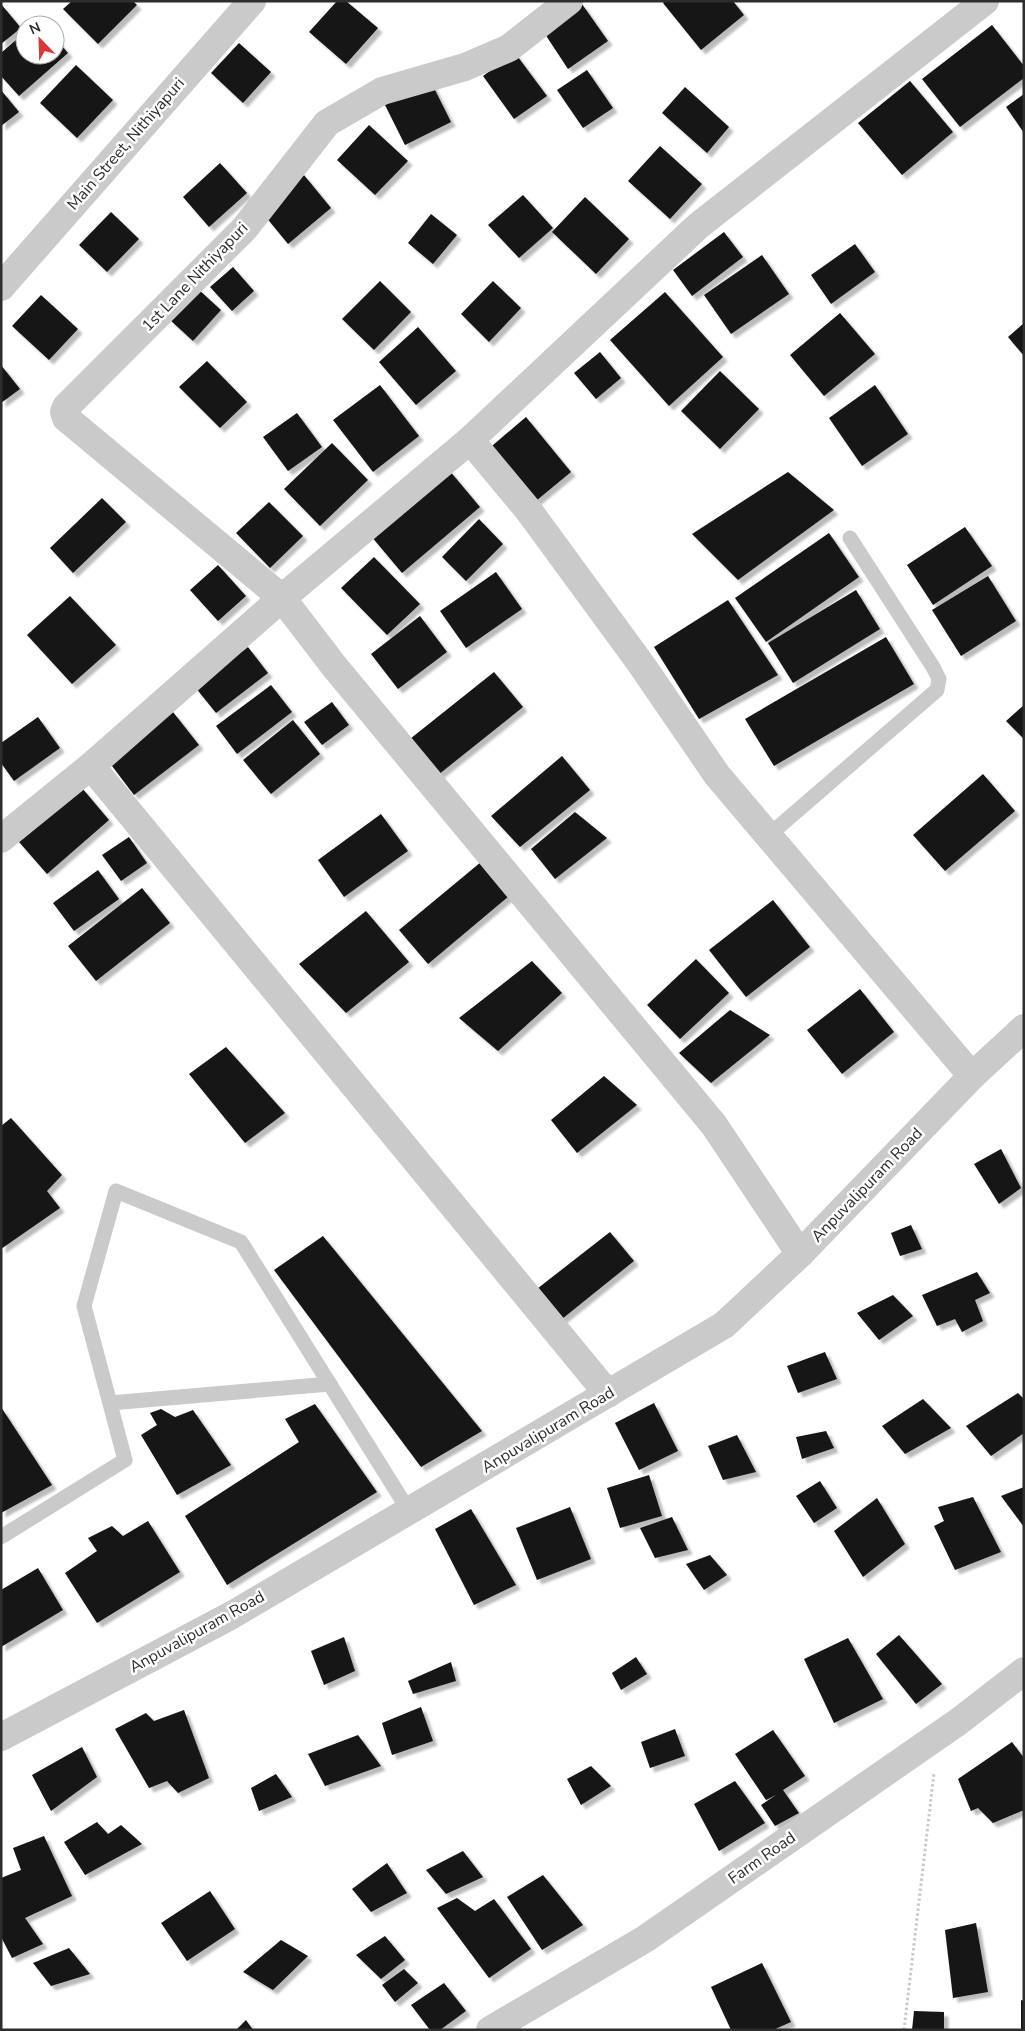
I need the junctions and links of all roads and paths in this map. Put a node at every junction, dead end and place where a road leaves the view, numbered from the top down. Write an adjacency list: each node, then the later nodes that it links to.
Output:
1 (252, 1): 4 (street, Main Street, Nithiyapuri)
2 (569, 1): 7 (street, 1st Lane Nithiyapuri)
3 (985, 1): 5 (street)
4 (1, 287)
5 (470, 440): 7 (street); 9 (street)
6 (850, 538): 9 (lane)
7 (282, 598): 8 (street); 13 (street)
8 (91, 766): 10 (street); 15 (street)
9 (768, 836): 12 (street)
10 (1, 839)
11 (1024, 1028): 12 (street, Anpuvalipuram Road)
12 (972, 1076): 13 (street, Anpuvalipuram Road)
13 (800, 1254): 15 (street, Anpuvalipuram Road)
14 (330, 1384): 16 (lane); 16 (lane); 17 (lane)
15 (608, 1394): 17 (street, Anpuvalipuram Road)
16 (110, 1403): 18 (lane)
17 (409, 1511): 21 (street, Anpuvalipuram Road)
18 (1, 1537)
19 (1024, 1670): 20 (street, Farm Road)
20 (938, 1736): 22 (street, Farm Road); 23 (path)
21 (1, 1737)
22 (490, 2030)
23 (904, 2030)

